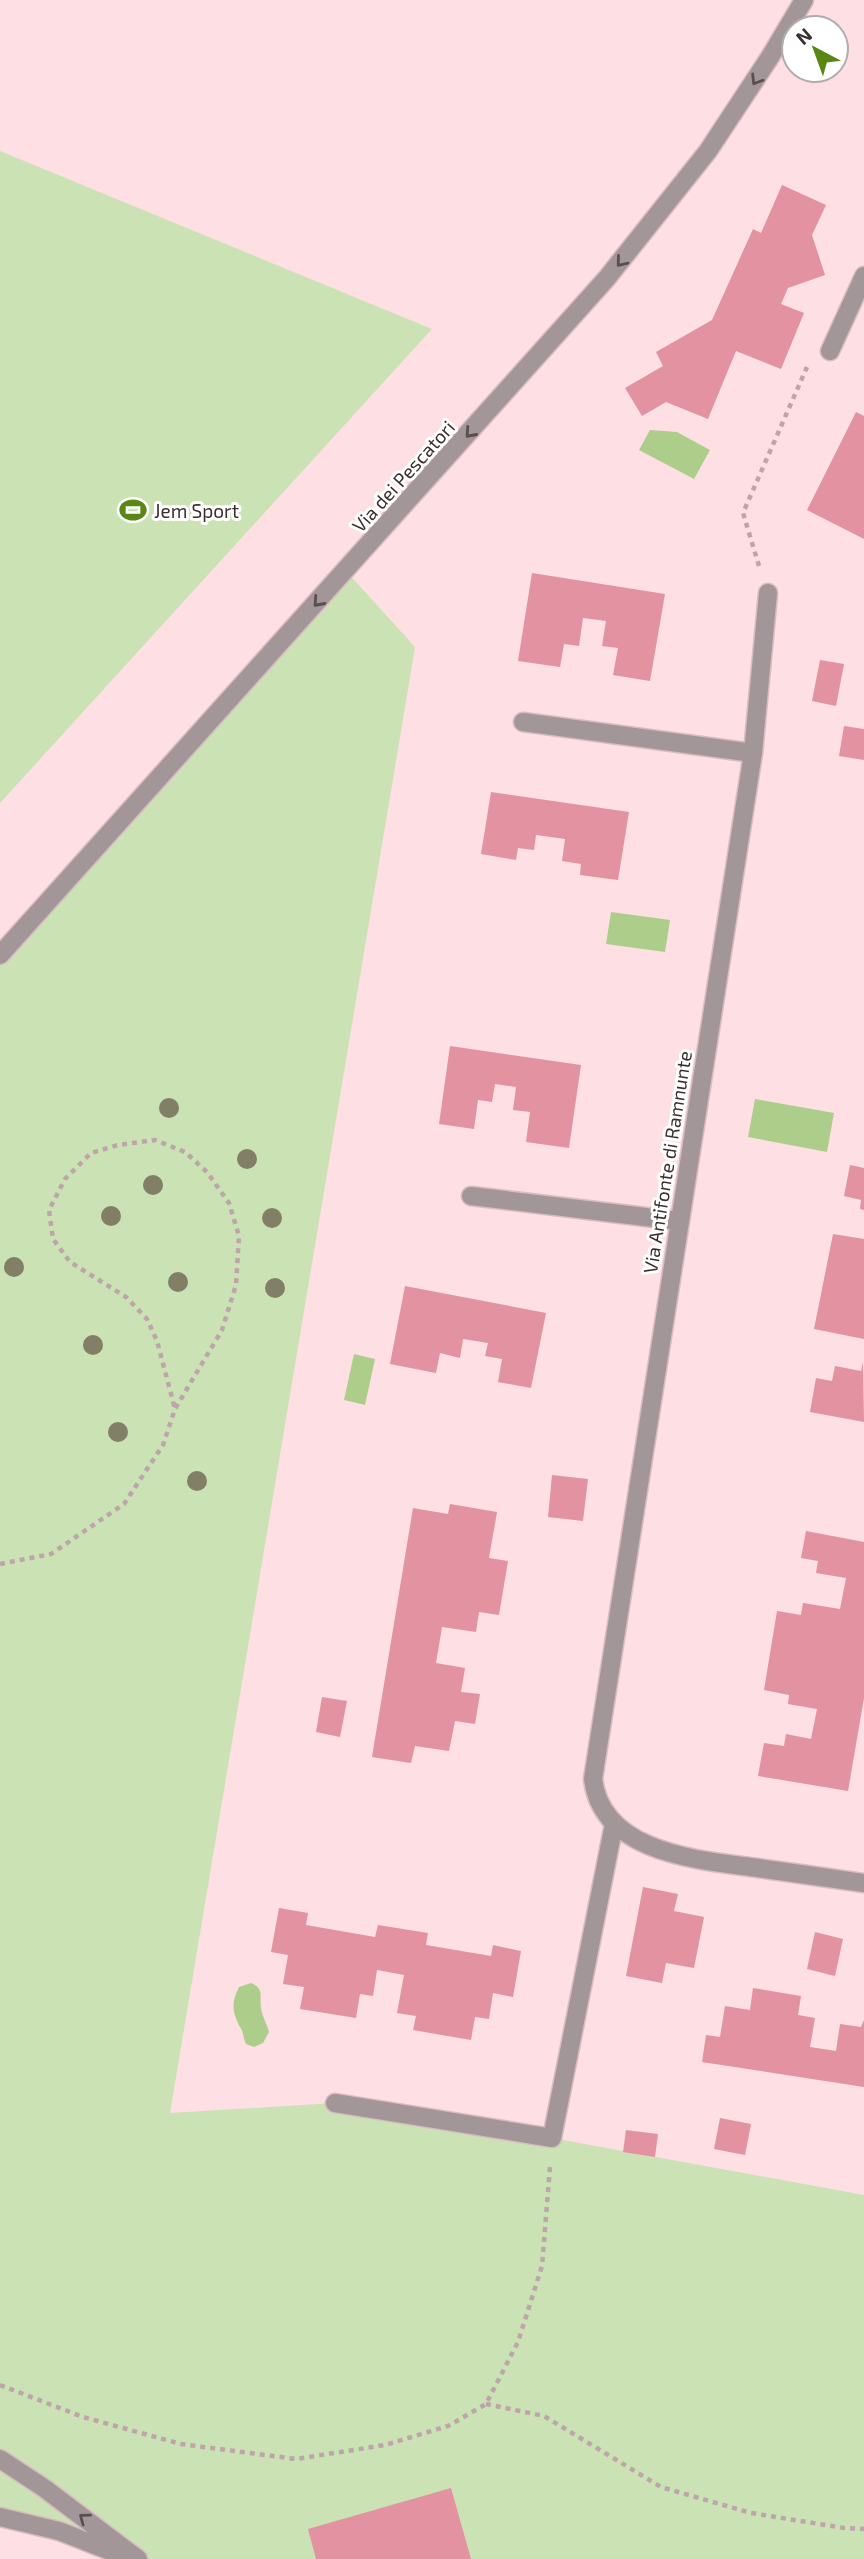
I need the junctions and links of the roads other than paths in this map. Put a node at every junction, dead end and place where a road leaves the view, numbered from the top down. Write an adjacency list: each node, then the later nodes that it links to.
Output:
1 (804, 0): 7 (street, Via dei Pescatori, one-way to 7)
2 (864, 276): 3 (street)
3 (830, 351)
4 (768, 593): 6 (street, Via Antifonte di Ramnunte)
5 (523, 722): 6 (street)
6 (753, 752): 9 (street, Via Antifonte di Ramnunte)
7 (0, 955)
8 (471, 1196): 9 (street)
9 (679, 1221): 10 (street, Via Antifonte di Ramnunte)
10 (614, 1824): 11 (street, Via Antifonte di Ramnunte); 12 (street)
11 (864, 1883)
12 (335, 2103)
13 (0, 2459): 16 (street, one-way to 13)
14 (0, 2517): 15 (street)
15 (131, 2559)
16 (138, 2559)

